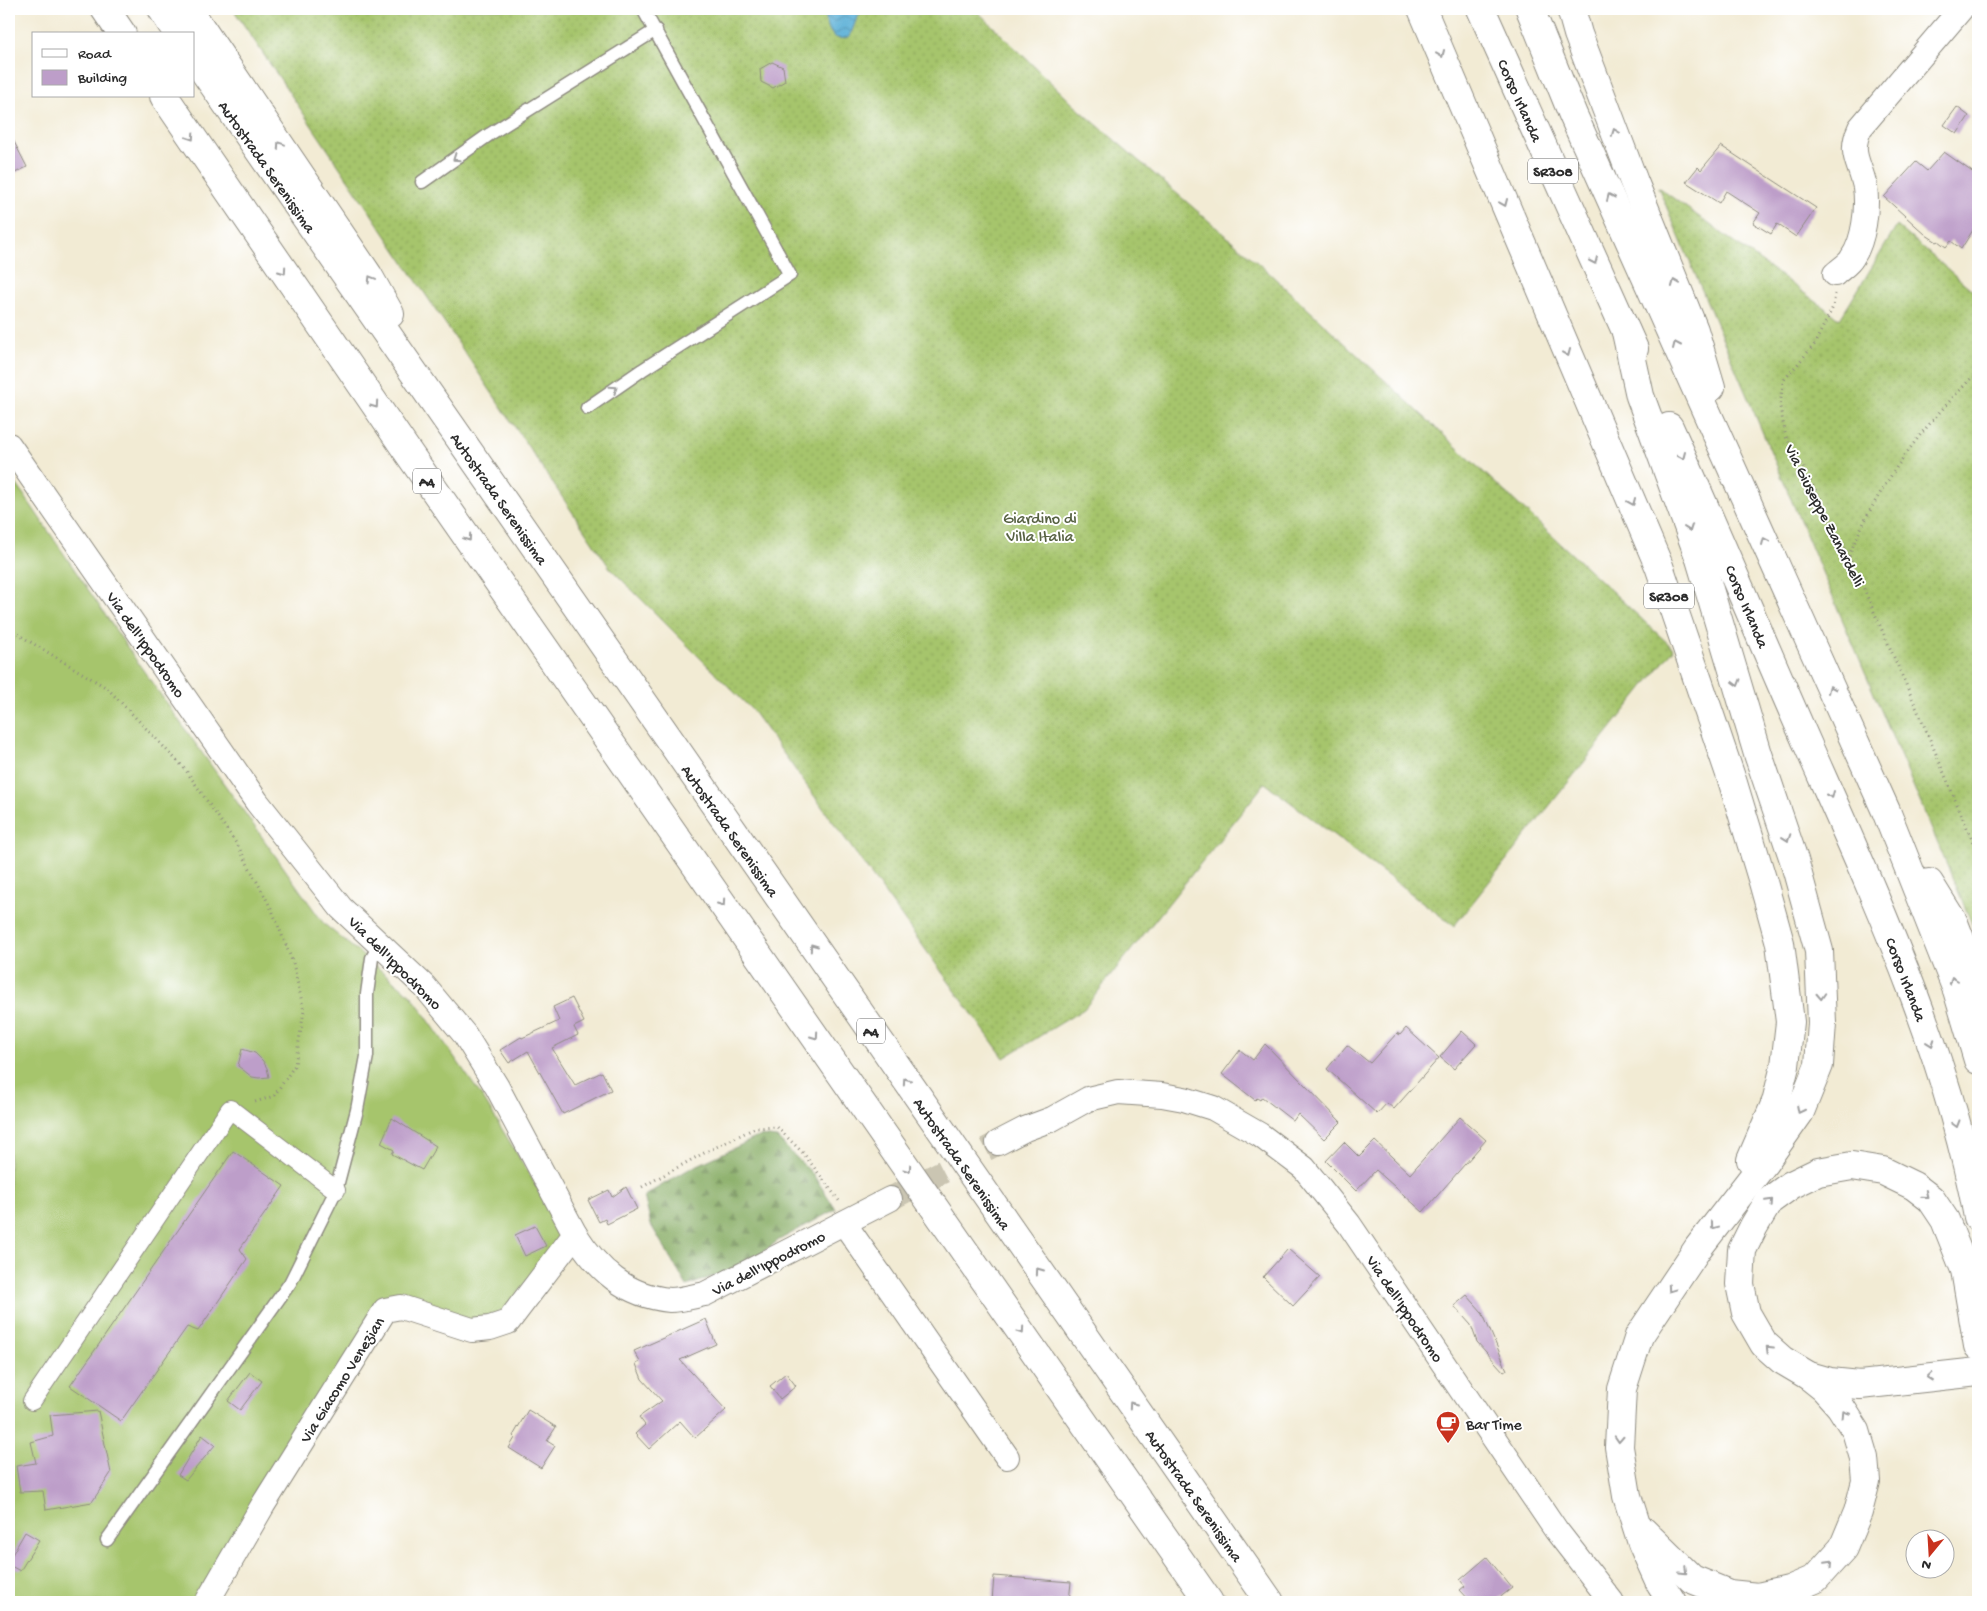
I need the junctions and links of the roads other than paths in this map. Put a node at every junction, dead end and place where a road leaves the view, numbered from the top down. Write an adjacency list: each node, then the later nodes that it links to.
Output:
1 (105, 9): 11 (highway)
2 (162, 9): 12 (highway)
3 (188, 9): 20 (highway, one-way to 3)
4 (643, 9): 10 (lane)
5 (1422, 9): 29 (highway, SR308, one-way to 29)
6 (1481, 9): 17 (highway, Corso Irlanda / SR308, one-way to 17)
7 (1530, 9): 21 (highway, SR308, one-way to 7)
8 (1571, 9): 21 (highway, SR308, one-way to 8)
9 (1961, 9): 16 (street)
10 (656, 30): 15 (lane, one-way to 15); 18 (lane, one-way to 10)
11 (121, 32)
12 (177, 32)
13 (195, 59): 20 (highway, Autostrada Serenissima / A4)
14 (165, 98): 41 (highway, A4, one-way to 41)
15 (422, 182)
16 (1835, 274)
17 (1626, 332): 29 (highway, one-way to 29); 30 (highway, Corso Irlanda / SR308, one-way to 30)
18 (587, 408)
19 (9, 445): 23 (street, Via dell'Ippodromo)
20 (472, 459): 42 (highway, Autostrada Serenissima / A4, one-way to 20)
21 (1737, 479): 22 (highway, SR308, one-way to 21)
22 (1886, 811): 24 (highway); 25 (highway, SR308, one-way to 22)
23 (380, 944): 27 (lane); 32 (street, Via dell'Ippodromo)
24 (1978, 985)
25 (1978, 1060)
26 (998, 1143): 43 (street, Via dell'Ippodromo)
27 (336, 1190): 36 (street); 39 (lane)
28 (890, 1199): 31 (street, Via dell'Ippodromo)
29 (1730, 1204): 38 (highway, one-way to 38)
30 (1978, 1217)
31 (847, 1221): 32 (street, Via dell'Ippodromo); 37 (street)
32 (574, 1234): 40 (street, Via Giacomo Venezian)
33 (1978, 1346): 35 (highway, one-way to 33)
34 (1978, 1372): 35 (highway, one-way to 35)
35 (1809, 1376): 38 (highway, one-way to 35)
36 (32, 1401)
37 (1007, 1457)
38 (1637, 1524): 44 (highway)
39 (107, 1540)
40 (207, 1602)
41 (1209, 1602)
42 (1270, 1602)
43 (1612, 1602)
44 (1672, 1602)

